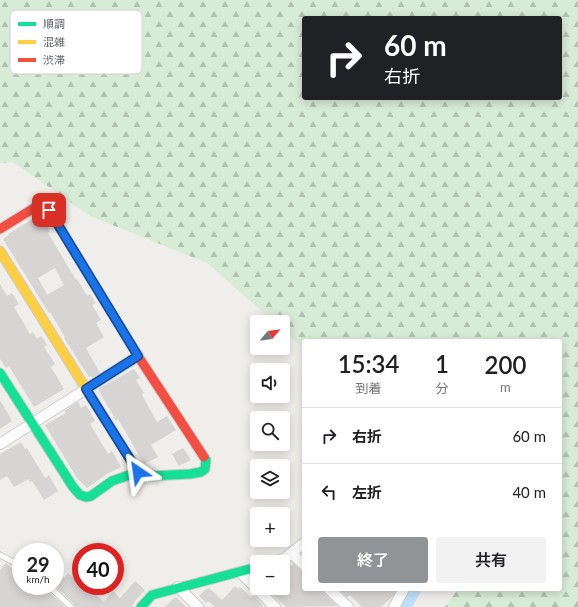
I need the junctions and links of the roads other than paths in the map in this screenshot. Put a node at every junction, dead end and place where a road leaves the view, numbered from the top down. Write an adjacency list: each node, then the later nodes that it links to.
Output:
1 (0, 229): 3 (street)
2 (0, 251): 5 (street)
3 (138, 356): 5 (street); 8 (street)
4 (0, 373): 6 (street)
5 (86, 389): 6 (street); 8 (street)
6 (31, 424): 7 (street); 8 (street)
7 (0, 444)
8 (138, 472)
9 (302, 545): 10 (street)
10 (291, 553): 12 (street); 14 (street)
11 (0, 555): 13 (lane)
12 (289, 555)
13 (12, 561)
14 (302, 563)
15 (250, 569): 16 (street)
16 (240, 572): 17 (street); 24 (street)
17 (178, 587): 22 (street); 23 (street)
18 (331, 591): 25 (street)
19 (403, 591): 26 (street)
20 (58, 595): 21 (lane)
21 (71, 607)
22 (141, 607)
23 (198, 607)
24 (275, 607)
25 (348, 607)
26 (394, 607)

